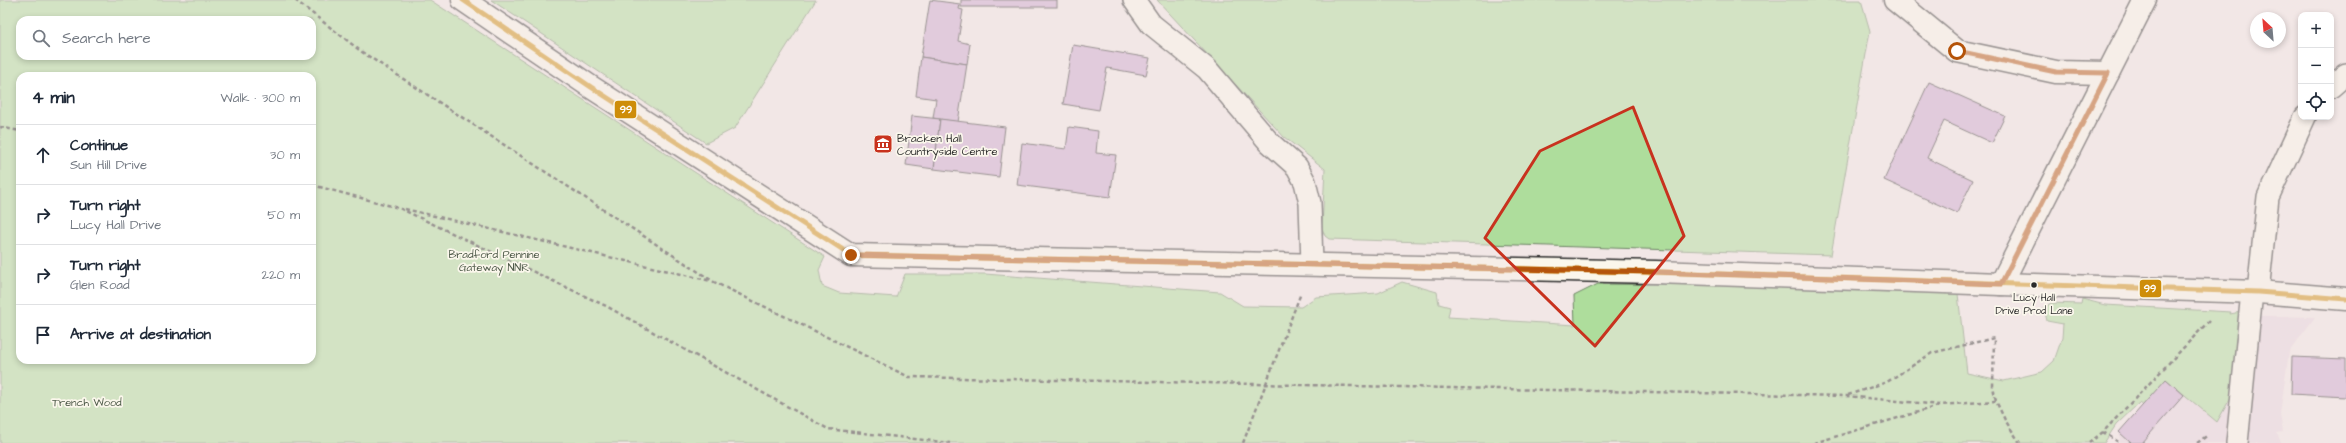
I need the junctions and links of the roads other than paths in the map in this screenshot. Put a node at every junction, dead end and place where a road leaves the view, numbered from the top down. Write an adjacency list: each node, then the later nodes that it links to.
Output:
1 (463, 0): 9 (street)
2 (1134, 0): 9 (lane)
3 (1895, 0): 5 (street)
4 (2146, 0): 5 (street)
5 (2108, 73): 10 (street)
6 (2346, 74): 7 (lane)
7 (2334, 84)
8 (2304, 120): 11 (lane)
9 (1312, 264): 10 (street)
10 (2001, 284): 11 (street)
11 (2249, 292): 12 (street); 13 (lane)
12 (2346, 299)
13 (2237, 443)

